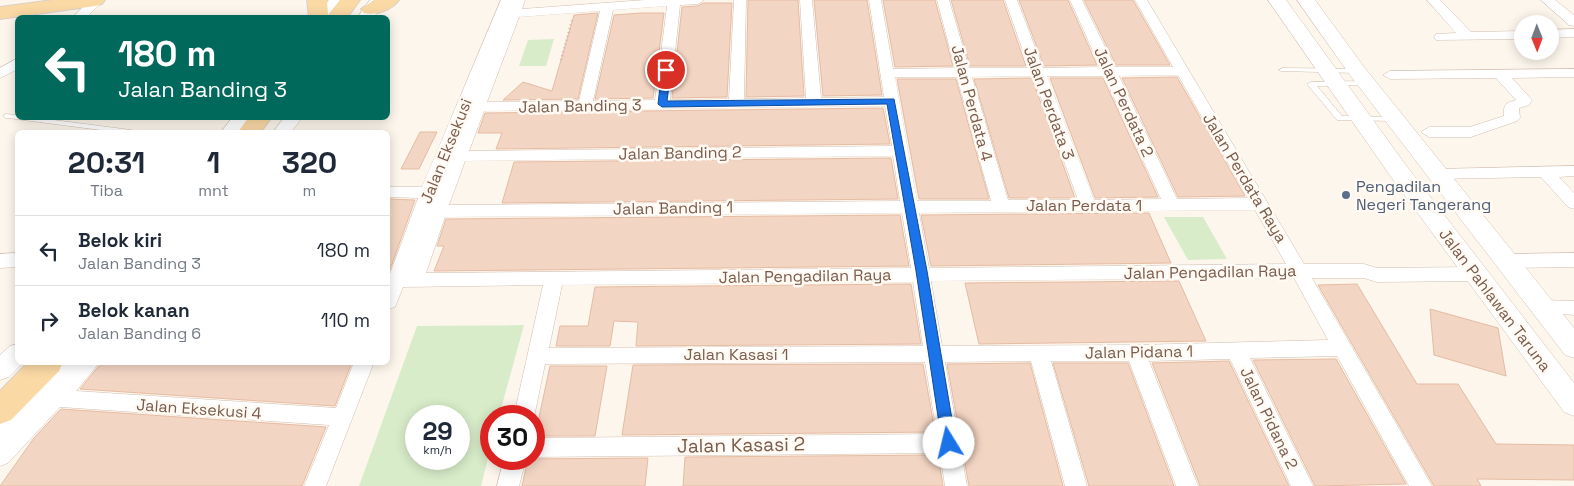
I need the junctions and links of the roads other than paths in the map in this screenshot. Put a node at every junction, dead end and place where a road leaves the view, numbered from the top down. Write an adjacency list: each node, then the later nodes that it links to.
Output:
1 (52, 0): 21 (main road)
2 (97, 0): 25 (main road); 26 (street)
3 (317, 0): 27 (main road)
4 (337, 0): 28 (street)
5 (350, 0): 29 (main road)
6 (389, 0): 22 (main road)
7 (519, 0): 24 (street, Jalan Eksekusi)
8 (698, 0): 20 (street)
9 (740, 0): 52 (street)
10 (806, 0): 51 (street)
11 (875, 0): 41 (street)
12 (943, 0): 43 (street, Jalan Perdata 4)
13 (1011, 0): 42 (street, Jalan Perdata 3)
14 (1076, 0): 39 (street, Jalan Perdata 2)
15 (1141, 0): 40 (street, Jalan Perdata Raya)
16 (1277, 0): 48 (main road, Jalan Pahlawan Taruna)
17 (1306, 0): 49 (main road, Jalan Pahlawan Taruna)
18 (1433, 0): 36 (street)
19 (1547, 0): 31 (street)
20 (674, 2): 23 (street); 53 (street)
21 (0, 7)
22 (369, 7): 30 (main road)
23 (607, 8): 24 (street); 54 (street)
24 (508, 10): 55 (street, Jalan Eksekusi); 77 (street, Jalan Eksekusi)
25 (0, 13)
26 (81, 15)
27 (320, 15)
28 (323, 15)
29 (338, 15)
30 (355, 15)
31 (1574, 22)
32 (1574, 33): 33 (street)
33 (1559, 34)
34 (1514, 35): 36 (street)
35 (1441, 37): 36 (street)
36 (1468, 37)
37 (15, 64): 45 (street)
38 (1283, 70): 48 (lane)
39 (1109, 71): 40 (street); 42 (street); 79 (street, Jalan Perdata 2)
40 (1182, 71): 80 (street, Jalan Perdata Raya)
41 (886, 72): 43 (street); 50 (street)
42 (1038, 72): 43 (street); 81 (street, Jalan Perdata 3)
43 (965, 73): 83 (street, Jalan Perdata 4)
44 (1574, 73): 46 (street)
45 (0, 74)
46 (1500, 74): 47 (street); 70 (street)
47 (1390, 75)
48 (1330, 77): 49 (lane); 49 (lane); 59 (main road, Jalan Pahlawan Taruna)
49 (1362, 77): 58 (main road, Jalan Pahlawan Taruna)
50 (891, 101): 51 (street, Jalan Banding 3); 71 (street)
51 (814, 102): 52 (street, Jalan Banding 3)
52 (736, 103): 53 (street, Jalan Banding 3)
53 (662, 104): 54 (street, Jalan Banding 3)
54 (585, 106): 55 (street, Jalan Banding 3)
55 (479, 107): 72 (street, Jalan Eksekusi)
56 (8, 116): 57 (lane)
57 (15, 117)
58 (1394, 118): 59 (lane); 75 (main road, Jalan Pahlawan Taruna)
59 (1361, 119): 90 (main road, Jalan Pahlawan Taruna)
60 (39, 120): 65 (lane)
61 (240, 120): 66 (street)
62 (258, 120): 67 (main road)
63 (275, 120): 68 (main road)
64 (291, 120): 69 (street)
65 (116, 130)
66 (232, 130)
67 (250, 130)
68 (268, 130)
69 (284, 130)
70 (1429, 132)
71 (900, 151): 72 (street, Jalan Banding 2); 82 (street)
72 (460, 156): 84 (street, Jalan Eksekusi)
73 (1574, 171): 74 (street)
74 (1546, 172): 75 (street); 78 (street)
75 (1437, 174): 89 (main road, Jalan Pahlawan Taruna)
76 (390, 192): 77 (street)
77 (428, 193): 85 (street, Jalan Eksekusi)
78 (1574, 203)
79 (1172, 204): 80 (street, Jalan Perdata 1); 81 (street, Jalan Perdata 1)
80 (1260, 204): 91 (street, Jalan Perdata Raya)
81 (1088, 205): 83 (street, Jalan Perdata 1)
82 (908, 206): 83 (street, Jalan Perdata 1); 84 (street, Jalan Banding 1); 92 (street)
83 (1001, 206)
84 (438, 211): 95 (street, Jalan Eksekusi)
85 (396, 256): 94 (street, Jalan Eksekusi)
86 (15, 260): 88 (street)
87 (1574, 260): 89 (street)
88 (0, 261)
89 (1506, 261): 97 (main road, Jalan Pahlawan Taruna)
90 (1472, 270): 91 (street, Jalan Pengadilan Raya); 115 (main road, Jalan Pahlawan Taruna)
91 (1300, 271): 92 (street, Jalan Pengadilan Raya); 100 (street, Jalan Perdata Raya)
92 (922, 275): 93 (street, Jalan Pengadilan Raya); 103 (street)
93 (554, 279): 95 (street, Jalan Pengadilan Raya); 106 (street)
94 (396, 280): 95 (street, Jalan Pengadilan Raya); 96 (street, Jalan Eksekusi)
95 (415, 280)
96 (390, 296)
97 (1543, 307): 98 (street); 99 (main road, Jalan Pahlawan Taruna)
98 (1574, 308)
99 (1574, 347)
100 (1343, 348): 101 (street, Jalan Pidana 1); 129 (street, Jalan Perdata Raya)
101 (1236, 350): 104 (street, Jalan Pidana 1); 128 (street, Jalan Pidana 2)
102 (1038, 352): 103 (street, Jalan Pidana 1); 104 (street, Jalan Pidana 1); 126 (street)
103 (935, 353): 106 (street, Jalan Kasasi 1); 120 (street)
104 (1136, 353): 127 (street)
105 (15, 356): 112 (street)
106 (536, 356): 116 (street)
107 (22, 365): 113 (main road)
108 (45, 365): 117 (main road)
109 (66, 365): 119 (street)
110 (87, 365): 114 (street)
111 (363, 365): 118 (street)
112 (0, 370)
113 (0, 387)
114 (56, 398): 118 (street, Jalan Eksekusi 4); 119 (street)
115 (1574, 404)
116 (526, 405)
117 (0, 411)
118 (342, 417): 123 (street)
119 (3, 443)
120 (949, 443): 121 (street, Jalan Kasasi 2); 125 (street)
121 (545, 448)
122 (512, 470): 124 (street)
123 (315, 486)
124 (508, 486)
125 (956, 486)
126 (1076, 486)
127 (1187, 486)
128 (1302, 486)
129 (1421, 486)

